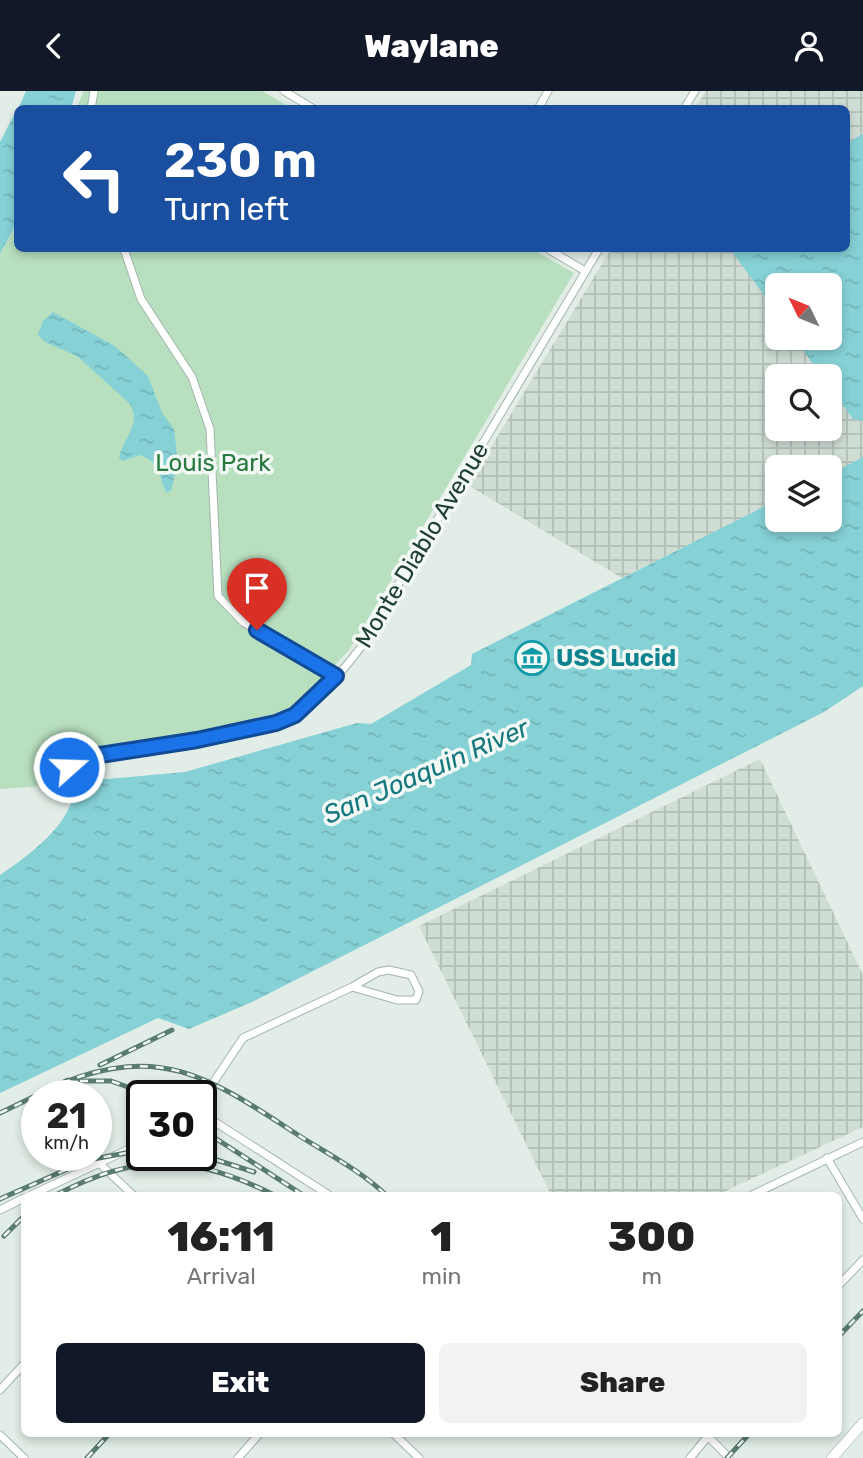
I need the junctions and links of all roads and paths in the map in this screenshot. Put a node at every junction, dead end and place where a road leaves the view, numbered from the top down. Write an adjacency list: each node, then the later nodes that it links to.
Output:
1 (284, 91): 2 (street)
2 (307, 105)
3 (125, 252): 7 (street)
4 (553, 252): 6 (street)
5 (597, 252): 6 (street, Monte Diablo Avenue)
6 (585, 271): 7 (street, Monte Diablo Avenue)
7 (336, 676): 8 (street, Monte Diablo Avenue)
8 (52, 784)
9 (352, 987): 9 (street); 10 (street)
10 (215, 1080)
11 (217, 1123): 18 (street)
12 (863, 1142): 13 (street)
13 (827, 1158): 19 (street); 22 (street)
14 (82, 1171): 16 (street)
15 (108, 1171): 17 (street)
16 (37, 1192)
17 (130, 1192)
18 (324, 1192)
19 (758, 1192)
20 (21, 1200): 21 (street)
21 (0, 1210)
22 (863, 1219)
23 (863, 1260): 24 (street)
24 (842, 1282)
25 (21, 1367): 26 (street)
26 (0, 1391)
27 (863, 1423): 38 (street)
28 (0, 1436): 33 (street)
29 (256, 1437): 34 (street)
30 (397, 1437): 35 (street)
31 (706, 1437): 36 (street)
32 (711, 1437): 37 (street)
33 (24, 1458)
34 (237, 1458)
35 (419, 1458)
36 (690, 1458)
37 (729, 1458)
38 (832, 1458)

